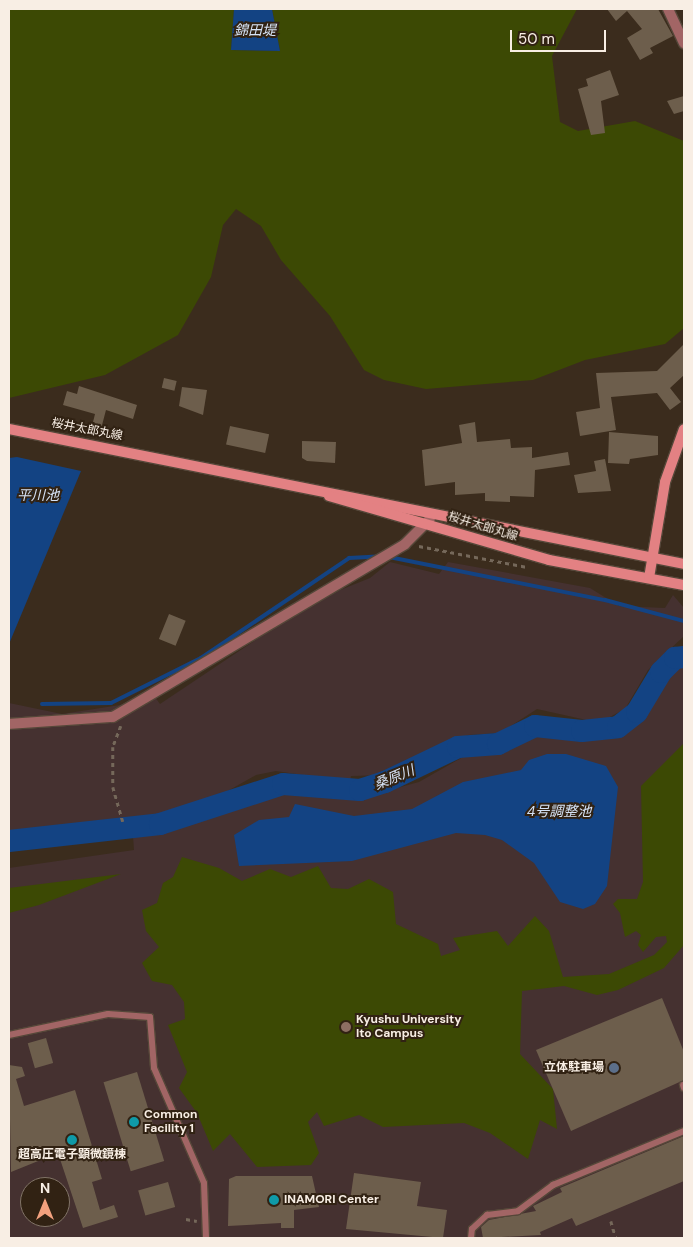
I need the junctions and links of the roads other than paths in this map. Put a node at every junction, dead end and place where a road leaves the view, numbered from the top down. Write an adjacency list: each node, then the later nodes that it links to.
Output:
1 (668, 9): 2 (street)
2 (684, 43)
3 (9, 429): 5 (main road, 桜井太郎丸線)
4 (684, 429): 8 (main road)
5 (278, 482): 6 (main road, 桜井太郎丸線); 7 (main road, 桜井太郎丸線)
6 (433, 514): 7 (street); 8 (main road, 桜井太郎丸線)
7 (426, 524): 10 (main road, 桜井太郎丸線); 12 (street)
8 (652, 558): 9 (main road, 桜井太郎丸線); 10 (main road)
9 (684, 564)
10 (648, 578): 11 (main road, 桜井太郎丸線)
11 (684, 585)
12 (9, 724)
13 (9, 1035): 15 (lane)
14 (684, 1131): 16 (lane)
15 (206, 1238)
16 (471, 1238)

